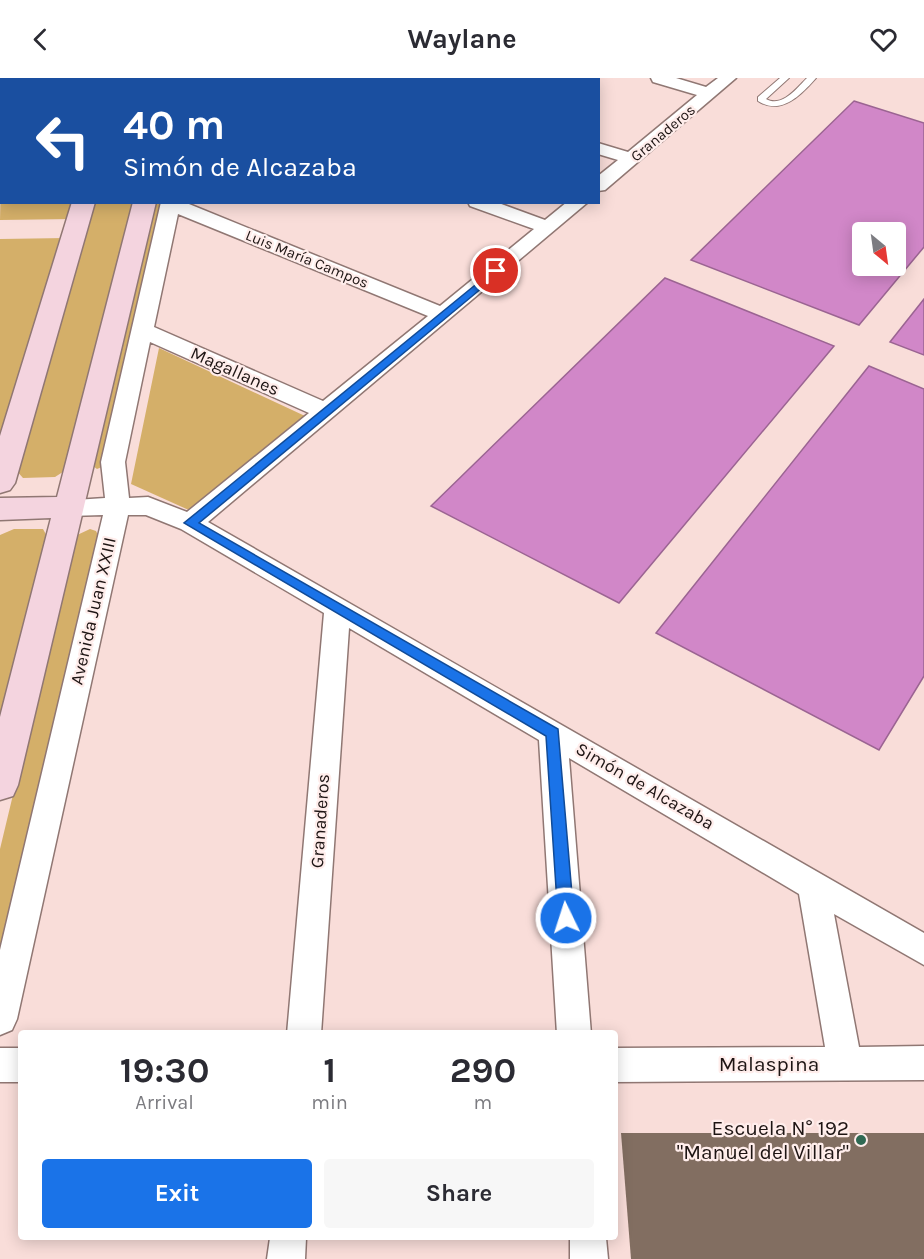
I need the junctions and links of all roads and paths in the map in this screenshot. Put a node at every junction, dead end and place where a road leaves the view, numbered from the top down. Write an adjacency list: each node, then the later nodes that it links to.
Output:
1 (659, 78): 5 (street)
2 (728, 78): 5 (street, Granaderos)
3 (785, 78): 4 (lane)
4 (812, 78)
5 (710, 94): 7 (street, Granaderos)
6 (600, 149): 7 (street)
7 (632, 159): 8 (street, Granaderos)
8 (600, 184)
9 (83, 204): 19 (street)
10 (145, 204): 21 (street)
11 (171, 204): 17 (street, Avenida Juan XXIII)
12 (173, 204): 16 (street, Luis María Campos)
13 (483, 204): 15 (street)
14 (577, 204): 15 (street)
15 (549, 228): 16 (street)
16 (444, 315): 18 (street)
17 (144, 331): 18 (street, Magallanes); 20 (street, Avenida Juan XXIII)
18 (327, 412): 23 (street)
19 (0, 483)
20 (118, 505): 21 (street, Simón de Alcazaba); 23 (street, Simón de Alcazaba); 29 (street, Avenida Juan XXIII)
21 (69, 507): 22 (street, Simón de Alcazaba); 26 (street)
22 (0, 509)
23 (190, 523): 24 (street, Simón de Alcazaba)
24 (337, 609): 25 (street, Simón de Alcazaba); 30 (street, Granaderos)
25 (553, 733): 27 (street, Simón de Alcazaba); 31 (street)
26 (0, 785)
27 (813, 884): 28 (street, Simón de Alcazaba); 32 (street)
28 (924, 950)
29 (0, 1019)
30 (304, 1030)
31 (574, 1030)
32 (845, 1063): 33 (street, Malaspina); 36 (street, Malaspina)
33 (924, 1063)
34 (0, 1065): 35 (street)
35 (18, 1065)
36 (618, 1065)
37 (288, 1240): 39 (street)
38 (588, 1240): 40 (street)
39 (286, 1259)
40 (589, 1259)

